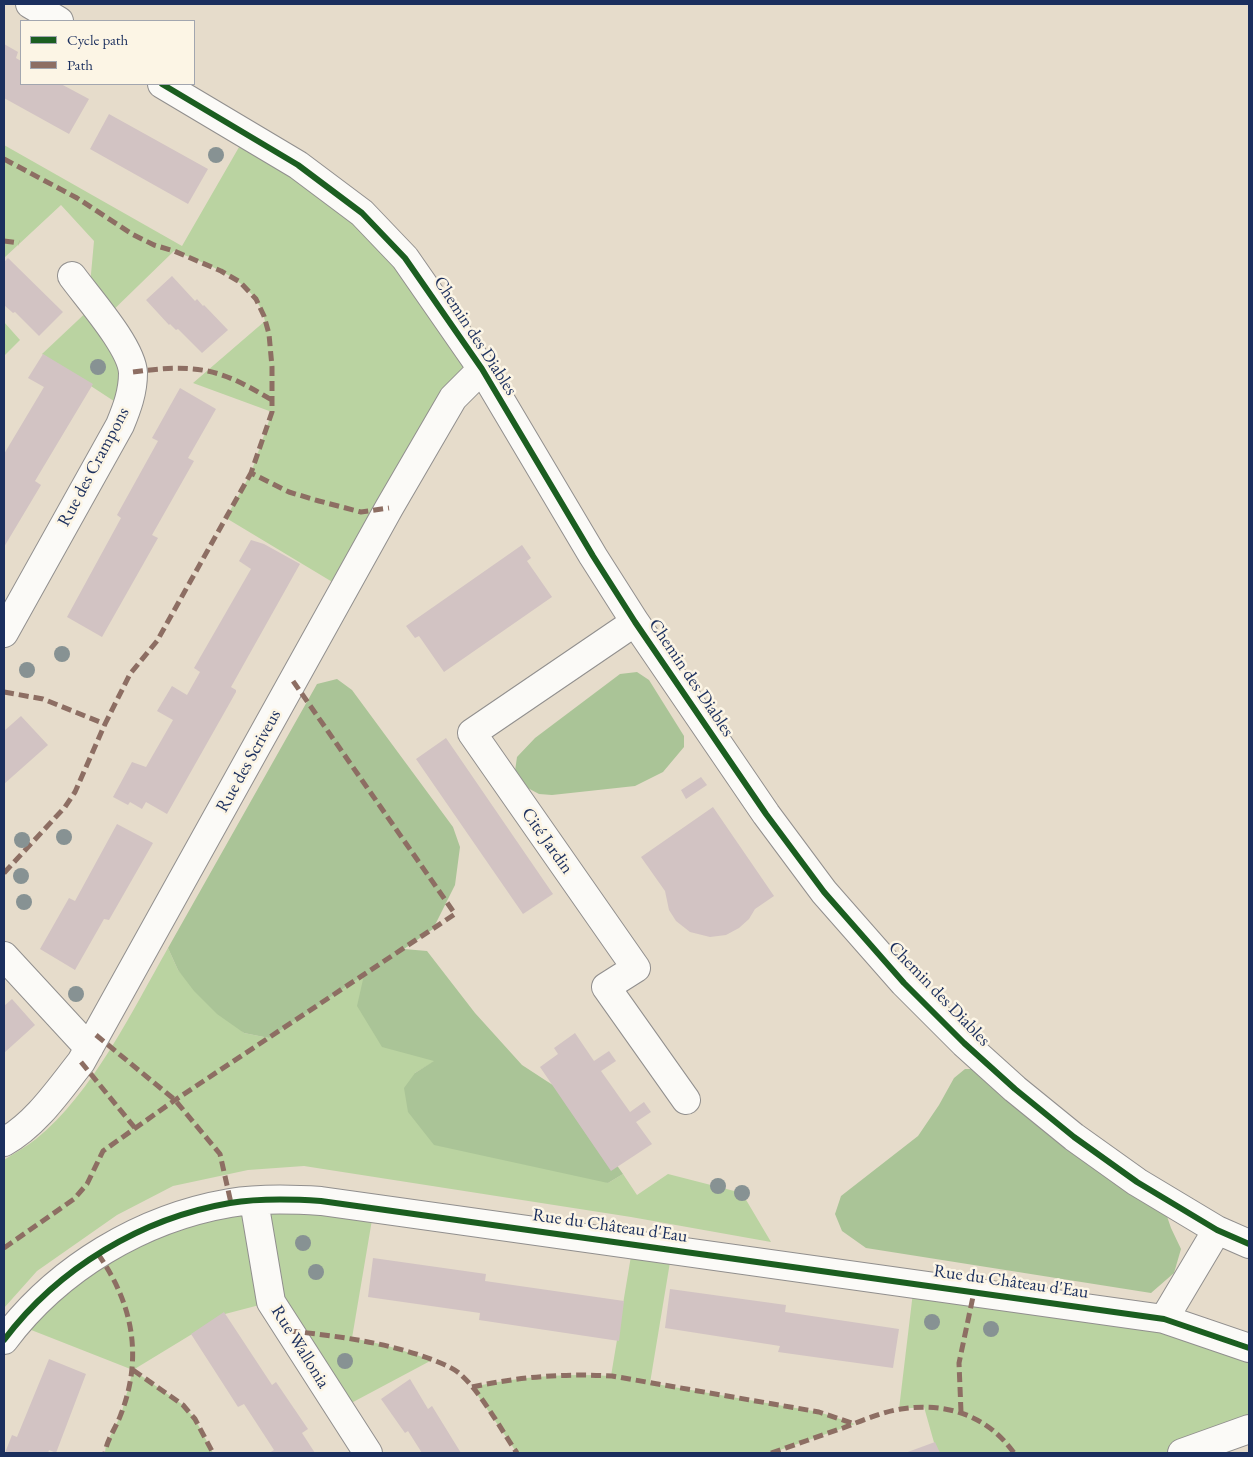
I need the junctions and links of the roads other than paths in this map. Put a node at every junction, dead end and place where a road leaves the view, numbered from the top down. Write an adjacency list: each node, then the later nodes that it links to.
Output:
1 (30, 4): 2 (street)
2 (57, 20)
3 (164, 85): 5 (street, Chemin des Diables)
4 (72, 276): 7 (street, Rue des Crampons)
5 (482, 369): 6 (street, Chemin des Diables); 9 (street, Rue des Scriveus)
6 (634, 622): 10 (street, Cité Jardin); 13 (street, Chemin des Diables)
7 (4, 633)
8 (4, 956): 9 (street)
9 (89, 1048): 11 (street, Rue des Scriveus)
10 (686, 1100)
11 (4, 1142)
12 (254, 1201): 15 (street, Rue du Château d'Eau); 16 (street, Rue du Château d'Eau); 19 (street, Rue Wallonia)
13 (1217, 1230): 14 (street, Chemin des Diables); 15 (street)
14 (1249, 1244)
15 (1164, 1319): 17 (street, Rue du Château d'Eau)
16 (4, 1340)
17 (1249, 1348)
18 (1249, 1429): 20 (street)
19 (368, 1453)
20 (1182, 1453)

